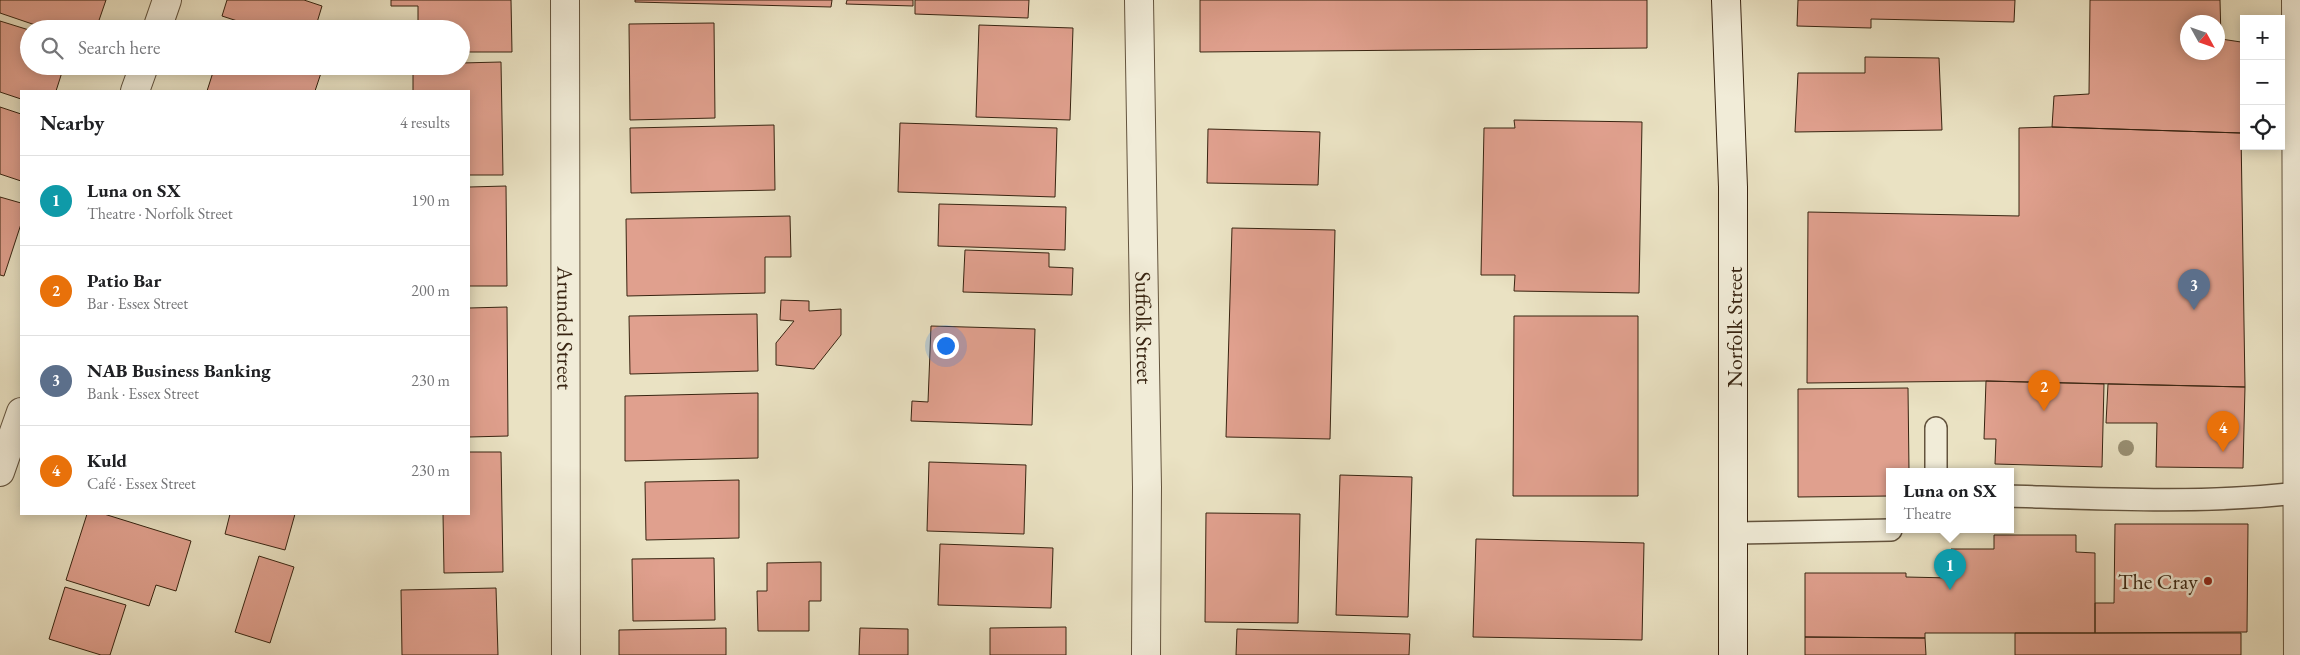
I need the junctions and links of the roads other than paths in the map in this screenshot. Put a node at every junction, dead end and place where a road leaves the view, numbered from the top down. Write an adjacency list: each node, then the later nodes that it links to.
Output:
1 (167, 0): 6 (street)
2 (566, 0): 17 (street, Arundel Street)
3 (1139, 0): 18 (street, Suffolk Street)
4 (1726, 0): 16 (street, Norfolk Street)
5 (2296, 0): 13 (street)
6 (160, 20)
7 (141, 75): 8 (street)
8 (135, 90)
9 (20, 415): 12 (street)
10 (1936, 428): 11 (lane)
11 (1936, 468)
12 (0, 472)
13 (2297, 493): 14 (lane); 20 (street)
14 (2014, 496)
15 (1886, 530): 16 (lane)
16 (1734, 533): 19 (street, Norfolk Street)
17 (566, 655)
18 (1146, 655)
19 (1733, 655)
20 (2298, 655)

